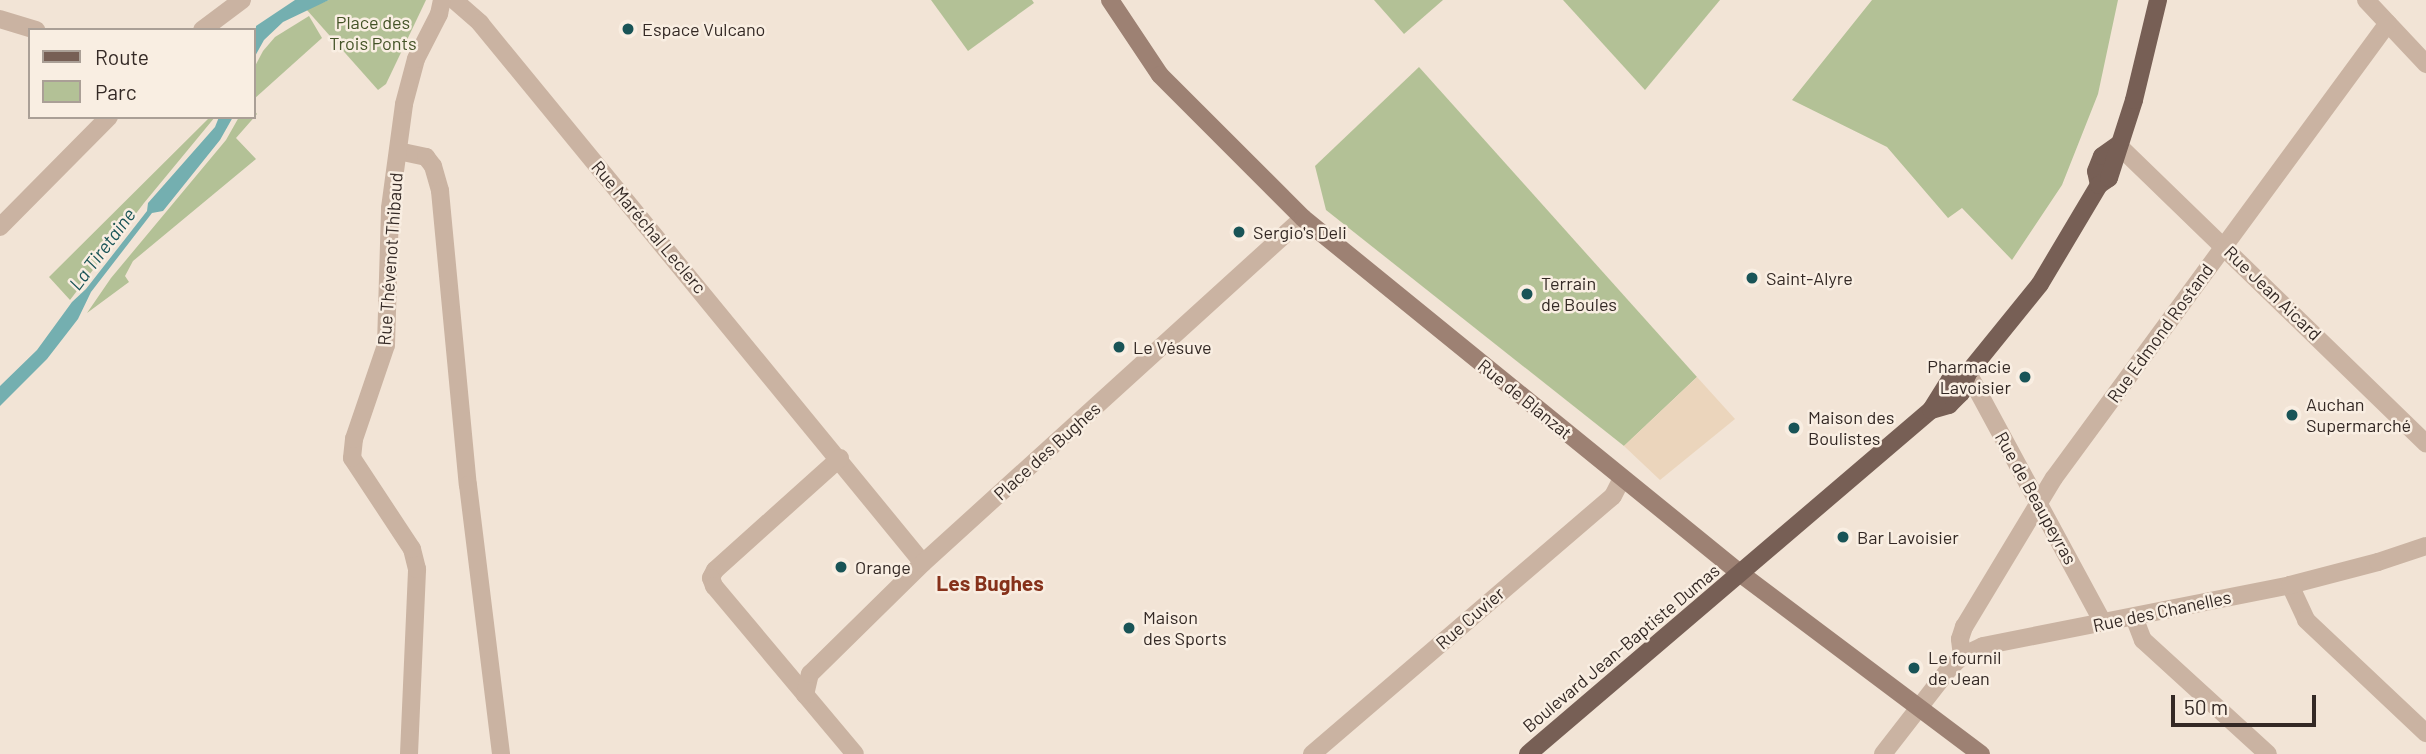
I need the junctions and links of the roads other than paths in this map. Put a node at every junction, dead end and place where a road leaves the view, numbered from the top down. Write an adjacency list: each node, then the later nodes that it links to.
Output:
1 (242, 0): 10 (street)
2 (442, 0): 14 (street, Rue Thévenot Thibaud)
3 (454, 0): 20 (street, Rue Maréchal Leclerc)
4 (1110, 0): 15 (street, Rue de Blanzat)
5 (2158, 0): 13 (main road, Boulevard Jean-Baptiste Dumas)
6 (2366, 0): 8 (street)
7 (0, 19): 9 (street)
8 (2388, 23): 11 (street); 17 (street, Rue Edmond Rostand)
9 (29, 28)
10 (205, 28)
11 (2426, 64)
12 (107, 119): 16 (street)
13 (2118, 145): 17 (street, Rue Jean Aicard); 18 (main road, Boulevard Jean-Baptiste Dumas)
14 (398, 154): 33 (street, Rue Thévenot Thibaud); 34 (street)
15 (1303, 218): 21 (street, Rue de Blanzat); 24 (street, Place des Bughes)
16 (0, 227)
17 (2225, 246): 19 (street, Rue Jean Aicard); 22 (street, Rue Edmond Rostand)
18 (1968, 373): 22 (street, Rue de Beaupeyras); 25 (main road, Boulevard Jean-Baptiste Dumas)
19 (2426, 443)
20 (840, 458): 24 (street, Rue Maréchal Leclerc); 30 (street)
21 (1622, 478): 25 (street, Rue de Blanzat); 36 (street, Rue Cuvier)
22 (2038, 502): 28 (street, Rue de Beaupeyras); 29 (street, Rue Edmond Rostand)
23 (2426, 546): 26 (street, Rue des Chanelles)
24 (923, 563): 30 (street, Place des Bughes)
25 (1741, 574): 31 (street, Rue de Blanzat); 37 (main road, Boulevard Jean-Baptiste Dumas)
26 (2290, 585): 27 (street, Rue des Chanelles); 32 (street)
27 (2134, 617): 28 (street, Rue des Chanelles); 40 (street)
28 (2103, 623): 29 (street, Rue des Chanelles)
29 (1962, 656): 31 (street, Rue des Chanelles)
30 (805, 695): 35 (street)
31 (1920, 707): 38 (street, Rue des Chanelles); 39 (street, Rue de Blanzat)
32 (2426, 733)
33 (409, 754)
34 (501, 754)
35 (855, 754)
36 (1312, 754)
37 (1528, 754)
38 (1883, 754)
39 (1982, 754)
40 (2268, 754)

